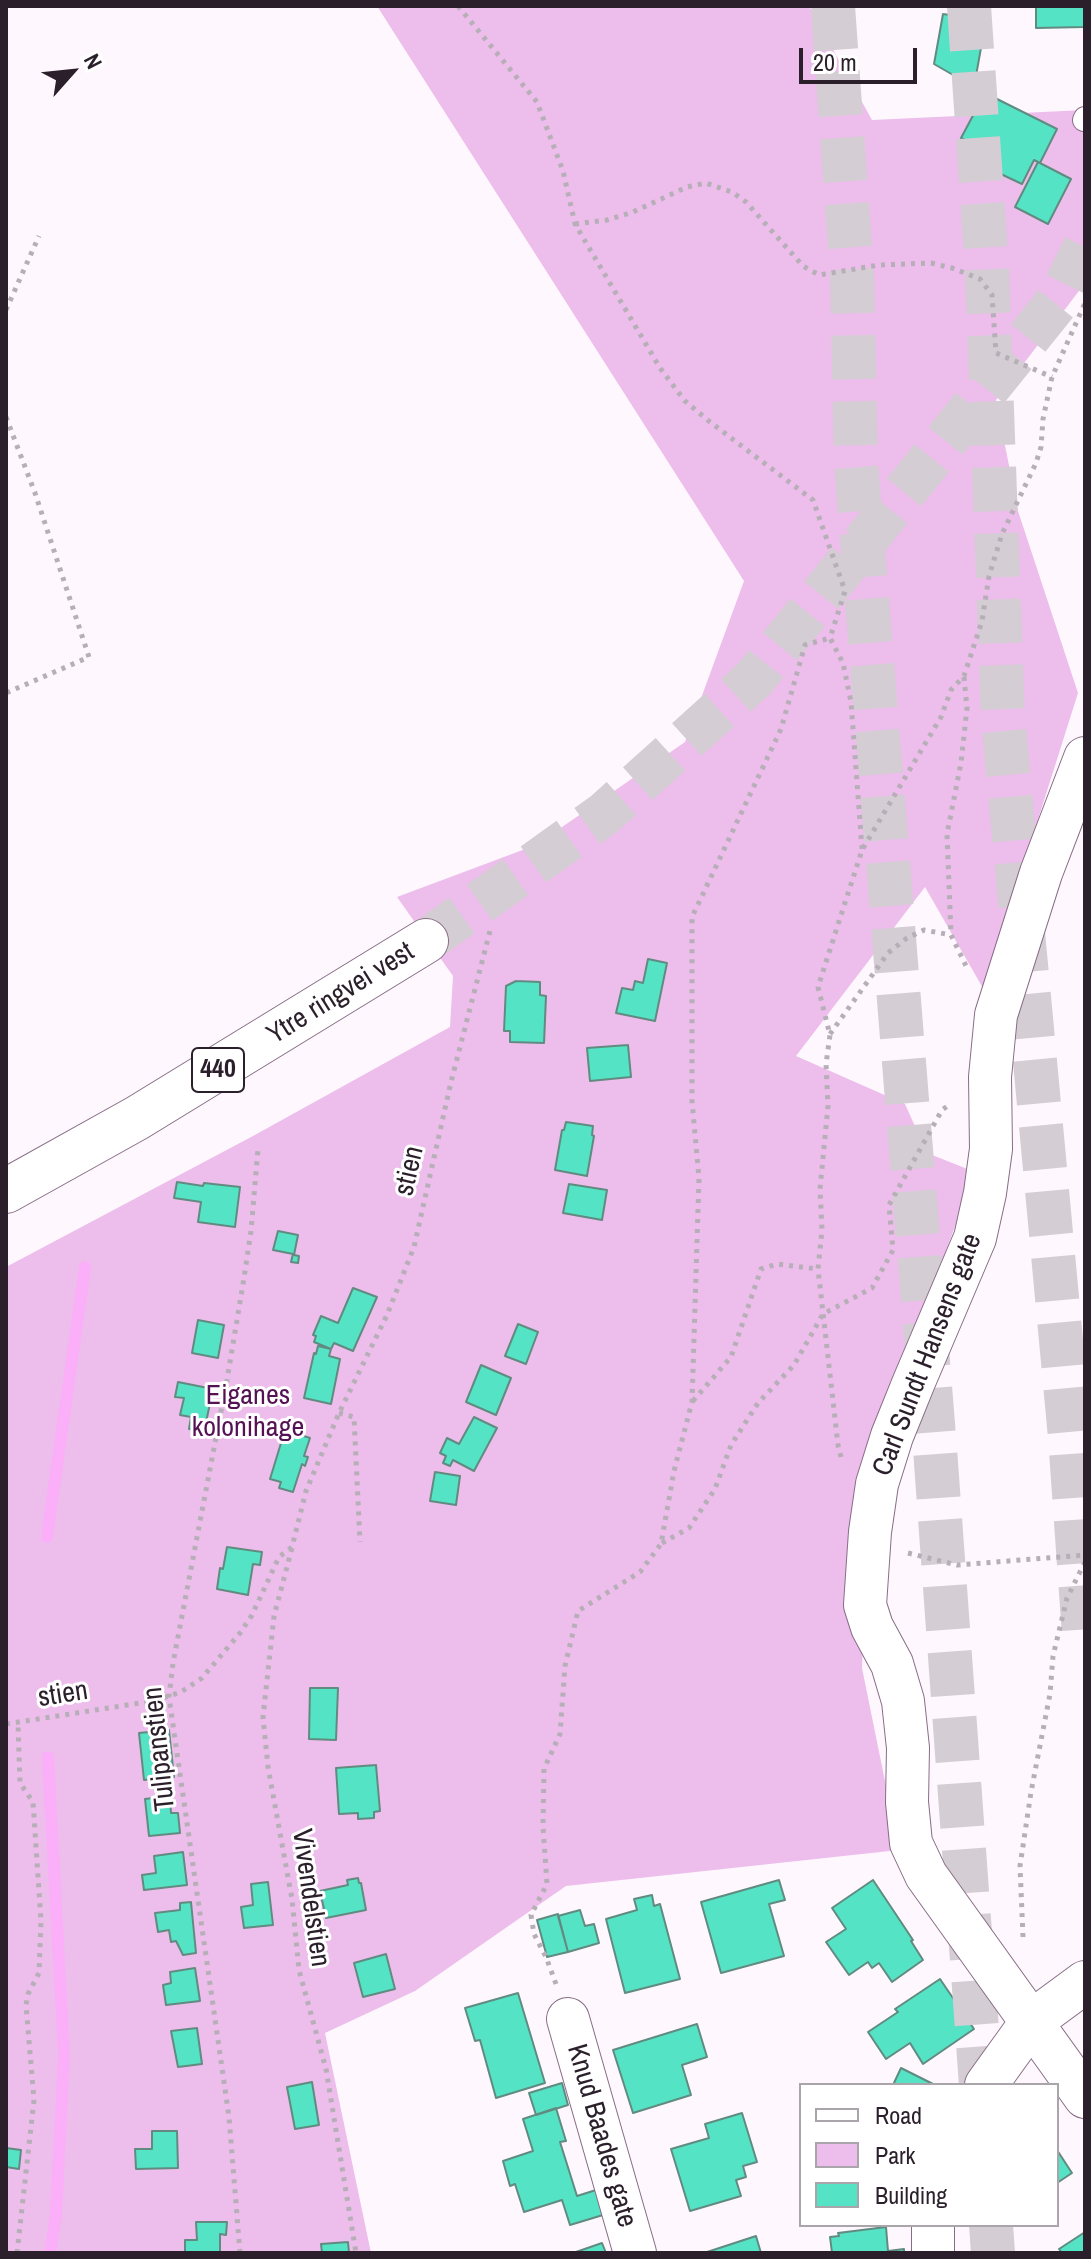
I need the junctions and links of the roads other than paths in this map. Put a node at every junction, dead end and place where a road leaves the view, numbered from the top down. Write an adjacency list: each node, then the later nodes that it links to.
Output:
1 (1085, 758): 5 (street, Carl Sundt Hansens gate)
2 (426, 941): 3 (main road, Ytre ringvei vest / 440)
3 (6, 1191)
4 (1085, 1982): 5 (street)
5 (1027, 2013): 7 (street); 8 (street, Carl Sundt Hansens gate)
6 (568, 2019): 10 (street, Knud Baades gate)
7 (987, 2083)
8 (1085, 2097)
9 (933, 2227): 11 (street)
10 (635, 2253)
11 (933, 2253)

